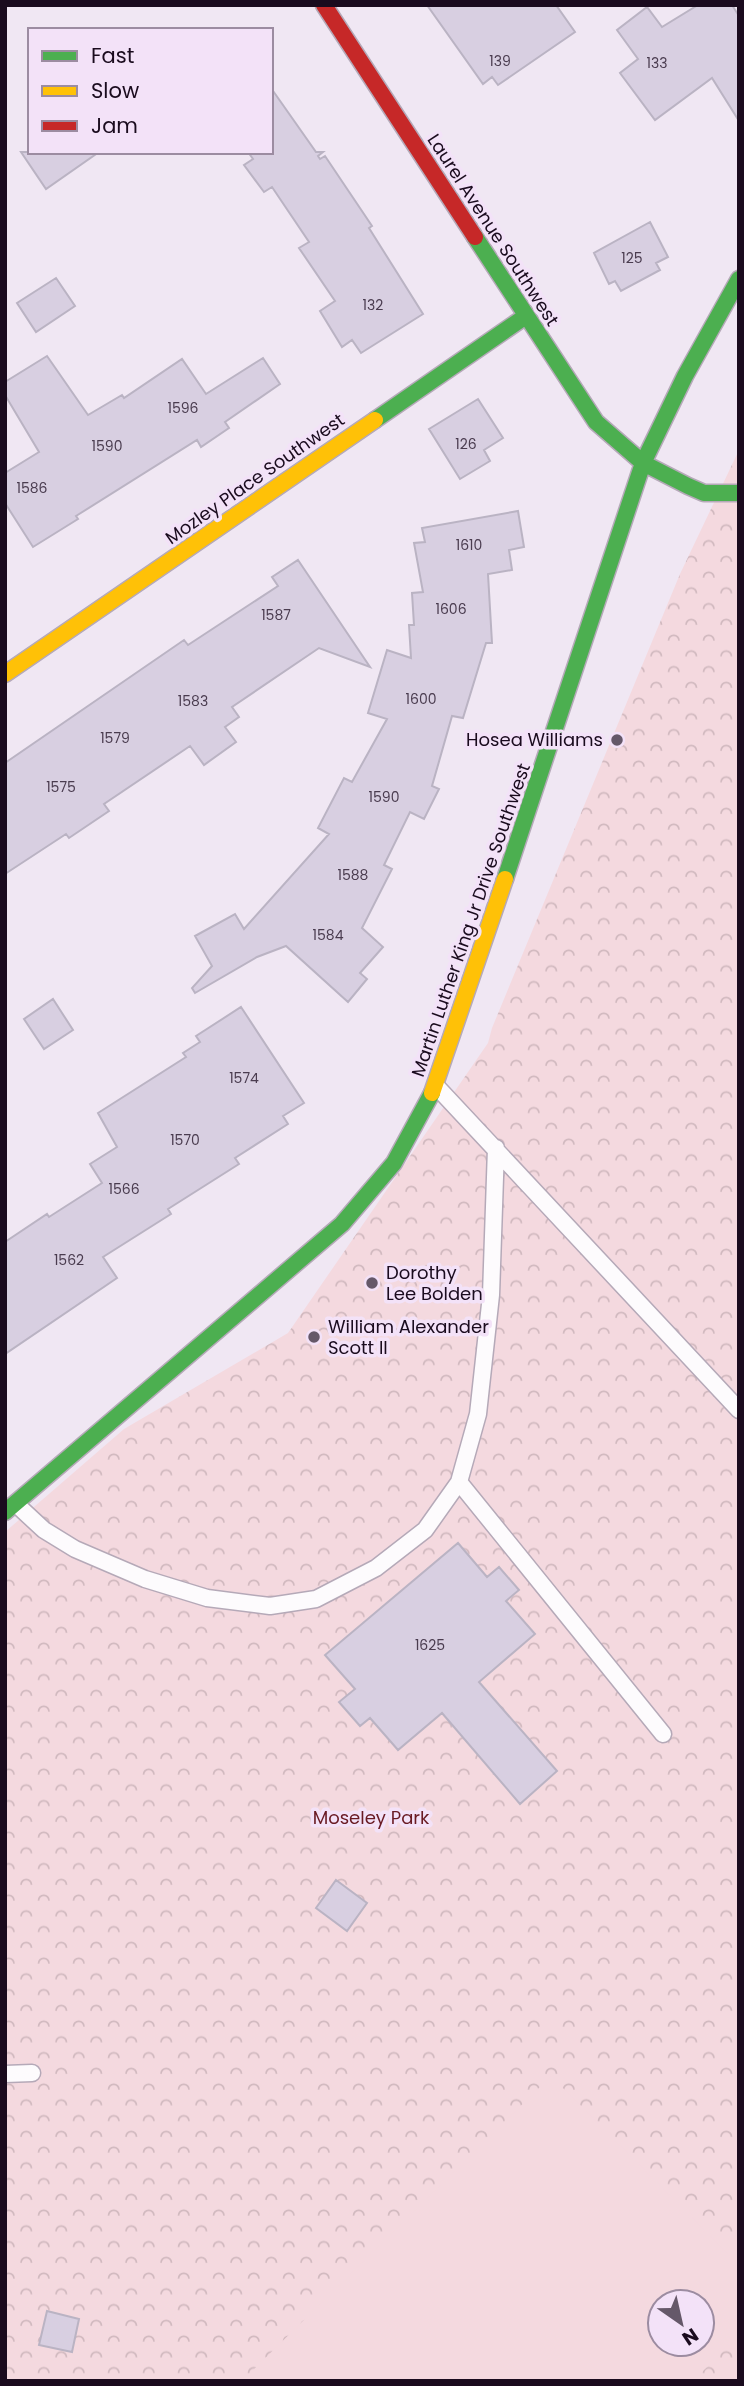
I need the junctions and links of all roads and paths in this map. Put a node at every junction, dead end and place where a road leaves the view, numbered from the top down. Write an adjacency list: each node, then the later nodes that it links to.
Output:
1 (324, 5): 3 (main road, Laurel Avenue Southwest)
2 (739, 279): 4 (main road, Martin Luther King Jr Drive Southwest)
3 (526, 316): 4 (main road, Laurel Avenue Southwest); 6 (main road, Mozley Place Southwest)
4 (643, 463): 5 (main road, Laurel Avenue Southwest); 7 (main road, Martin Luther King Jr Drive Southwest)
5 (739, 493)
6 (5, 674)
7 (436, 1086): 8 (lane); 11 (main road, Martin Luther King Jr Drive Southwest)
8 (496, 1148): 9 (lane); 10 (lane)
9 (739, 1410)
10 (459, 1482): 11 (lane); 12 (lane)
11 (11, 1508)
12 (663, 1734)
13 (5, 2074): 14 (lane)
14 (32, 2074)

